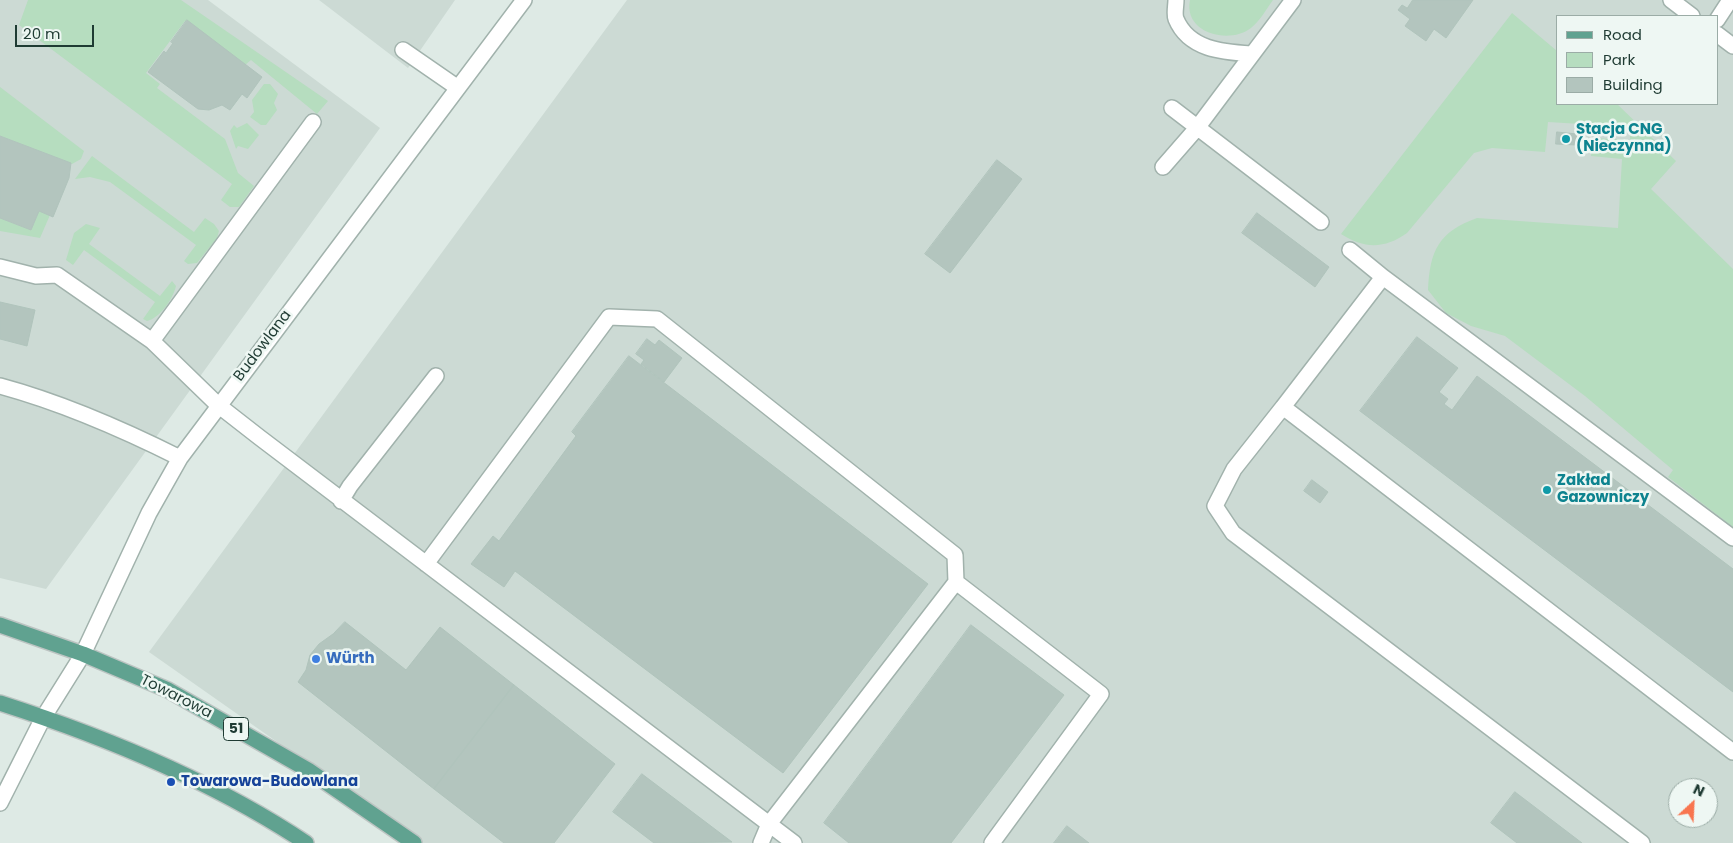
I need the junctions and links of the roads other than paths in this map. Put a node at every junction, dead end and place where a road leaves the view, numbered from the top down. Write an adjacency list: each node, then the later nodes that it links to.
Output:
1 (523, 0): 12 (street, Budowlana)
2 (1176, 0): 11 (street)
3 (1293, 0): 11 (street)
4 (1670, 0): 6 (street)
5 (1730, 0): 7 (street)
6 (1691, 15)
7 (1718, 18)
8 (1718, 35): 9 (street)
9 (1733, 46)
10 (403, 50): 12 (street)
11 (1252, 54): 15 (street)
12 (458, 88): 24 (street, Budowlana)
13 (1172, 108): 15 (street)
14 (313, 122): 21 (street)
15 (1197, 128): 16 (street); 17 (street)
16 (1163, 167)
17 (1321, 222)
18 (1350, 250): 20 (street)
19 (0, 267): 21 (street)
20 (1383, 277): 25 (street); 28 (street)
21 (152, 341): 24 (street)
22 (436, 376): 27 (street)
23 (0, 386): 26 (street)
24 (218, 405): 26 (street, Budowlana); 27 (street)
25 (1283, 407): 35 (street); 43 (street)
26 (180, 458): 32 (street, Budowlana)
27 (342, 501): 29 (street)
28 (1733, 538)
29 (426, 564): 30 (street); 37 (street)
30 (956, 582): 37 (street); 42 (street)
31 (0, 625): 32 (main road, Towarowa / 51)
32 (83, 654): 34 (street, Budowlana); 39 (main road, Towarowa / 51)
33 (0, 703): 34 (main road)
34 (43, 718): 36 (street, Budowlana); 38 (main road)
35 (1733, 752)
36 (0, 803)
37 (769, 824): 40 (street); 41 (street)
38 (306, 843)
39 (414, 843)
40 (761, 843)
41 (794, 843)
42 (992, 843)
43 (1642, 843)

